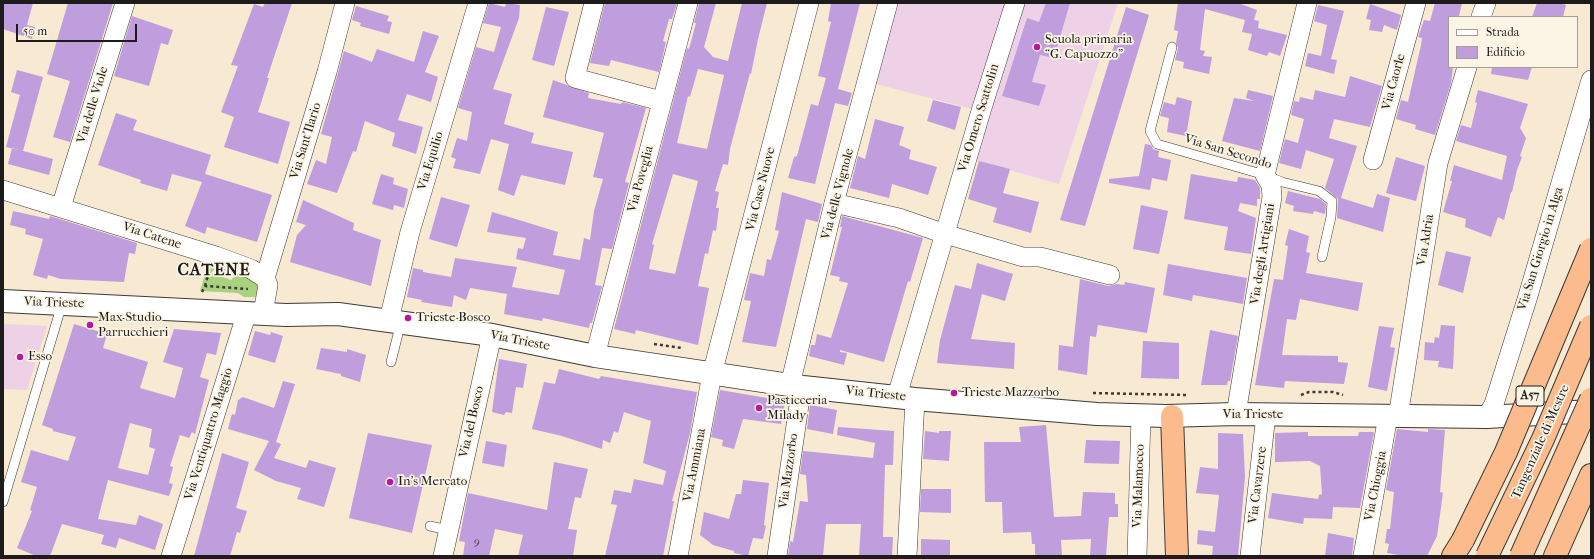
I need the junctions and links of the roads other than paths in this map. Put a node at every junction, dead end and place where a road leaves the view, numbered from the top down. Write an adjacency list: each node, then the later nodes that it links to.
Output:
1 (125, 3): 21 (street, Via delle Viole)
2 (345, 3): 26 (street, Via Sant'Ilario)
3 (478, 3): 30 (street, Via Equilio)
4 (594, 3): 16 (street)
5 (688, 3): 16 (street, Via Poveglia)
6 (809, 3): 35 (street, Via Case Nuove)
7 (888, 3): 20 (street, Via delle Vignole)
8 (1015, 3): 22 (street, Via Omero Scattolin)
9 (1307, 3): 18 (street)
10 (1416, 3): 17 (street, Via Caorle)
11 (1486, 3): 12 (street)
12 (1481, 16)
13 (1172, 47): 18 (lane, Via San Secondo)
14 (1466, 68): 44 (street, Via Adria)
15 (1591, 80): 45 (street, Via San Giorgio in Alga)
16 (662, 101): 33 (street, Via Poveglia)
17 (1373, 160)
18 (1265, 175): 24 (lane, Via San Secondo); 40 (street, Via degli Artigiani)
19 (3, 190): 21 (street, Via Catene)
20 (834, 203): 22 (street); 36 (street, Via delle Vignole)
21 (61, 207): 26 (street, Via Catene)
22 (944, 234): 25 (street); 37 (street, Via Omero Scattolin)
23 (1591, 249): 48 (highway, A57, bridge)
24 (1322, 257)
25 (1110, 275)
26 (265, 278): 29 (street)
27 (62, 302): 28 (street, Via Trieste); 29 (street, Via Trieste); 47 (lane)
28 (5, 305)
29 (255, 312): 30 (street, Via Trieste); 49 (street, Via Ventiquattro Maggio)
30 (395, 321): 32 (street, Via Trieste); 34 (lane)
31 (1591, 326): 58 (highway, Tangenziale di Mestre / A57, bridge)
32 (492, 335): 33 (street, Via Trieste); 50 (street, Via del Bosco)
33 (595, 356): 35 (street, Via Trieste)
34 (391, 362)
35 (712, 374): 36 (street, Via Trieste); 51 (street, Via Ammiana)
36 (797, 386): 37 (street, Via Trieste); 52 (street, Via Mazzorbo)
37 (906, 398): 41 (street, Via Trieste); 53 (street, Via Trieste)
38 (1591, 399): 59 (highway, bridge)
39 (1591, 411): 45 (street, Via Trieste)
40 (1236, 414): 42 (street, Via Trieste); 43 (street, Via Trieste)
41 (1141, 415): 43 (street, Via Trieste); 54 (street, Via Malamocco)
42 (1266, 415): 44 (street, Via Trieste); 56 (street, Via Cavarzere)
43 (1172, 416): 55 (highway)
44 (1393, 416): 45 (street, Via Trieste); 57 (street, Via Chioggia)
45 (1487, 417)
46 (1591, 475): 60 (highway)
47 (3, 502)
48 (1458, 548)
49 (171, 556)
50 (443, 556)
51 (678, 556)
52 (777, 556)
53 (908, 556)
54 (1137, 556)
55 (1177, 556)
56 (1250, 556)
57 (1363, 556)
58 (1487, 556)
59 (1521, 556)
60 (1555, 556)

